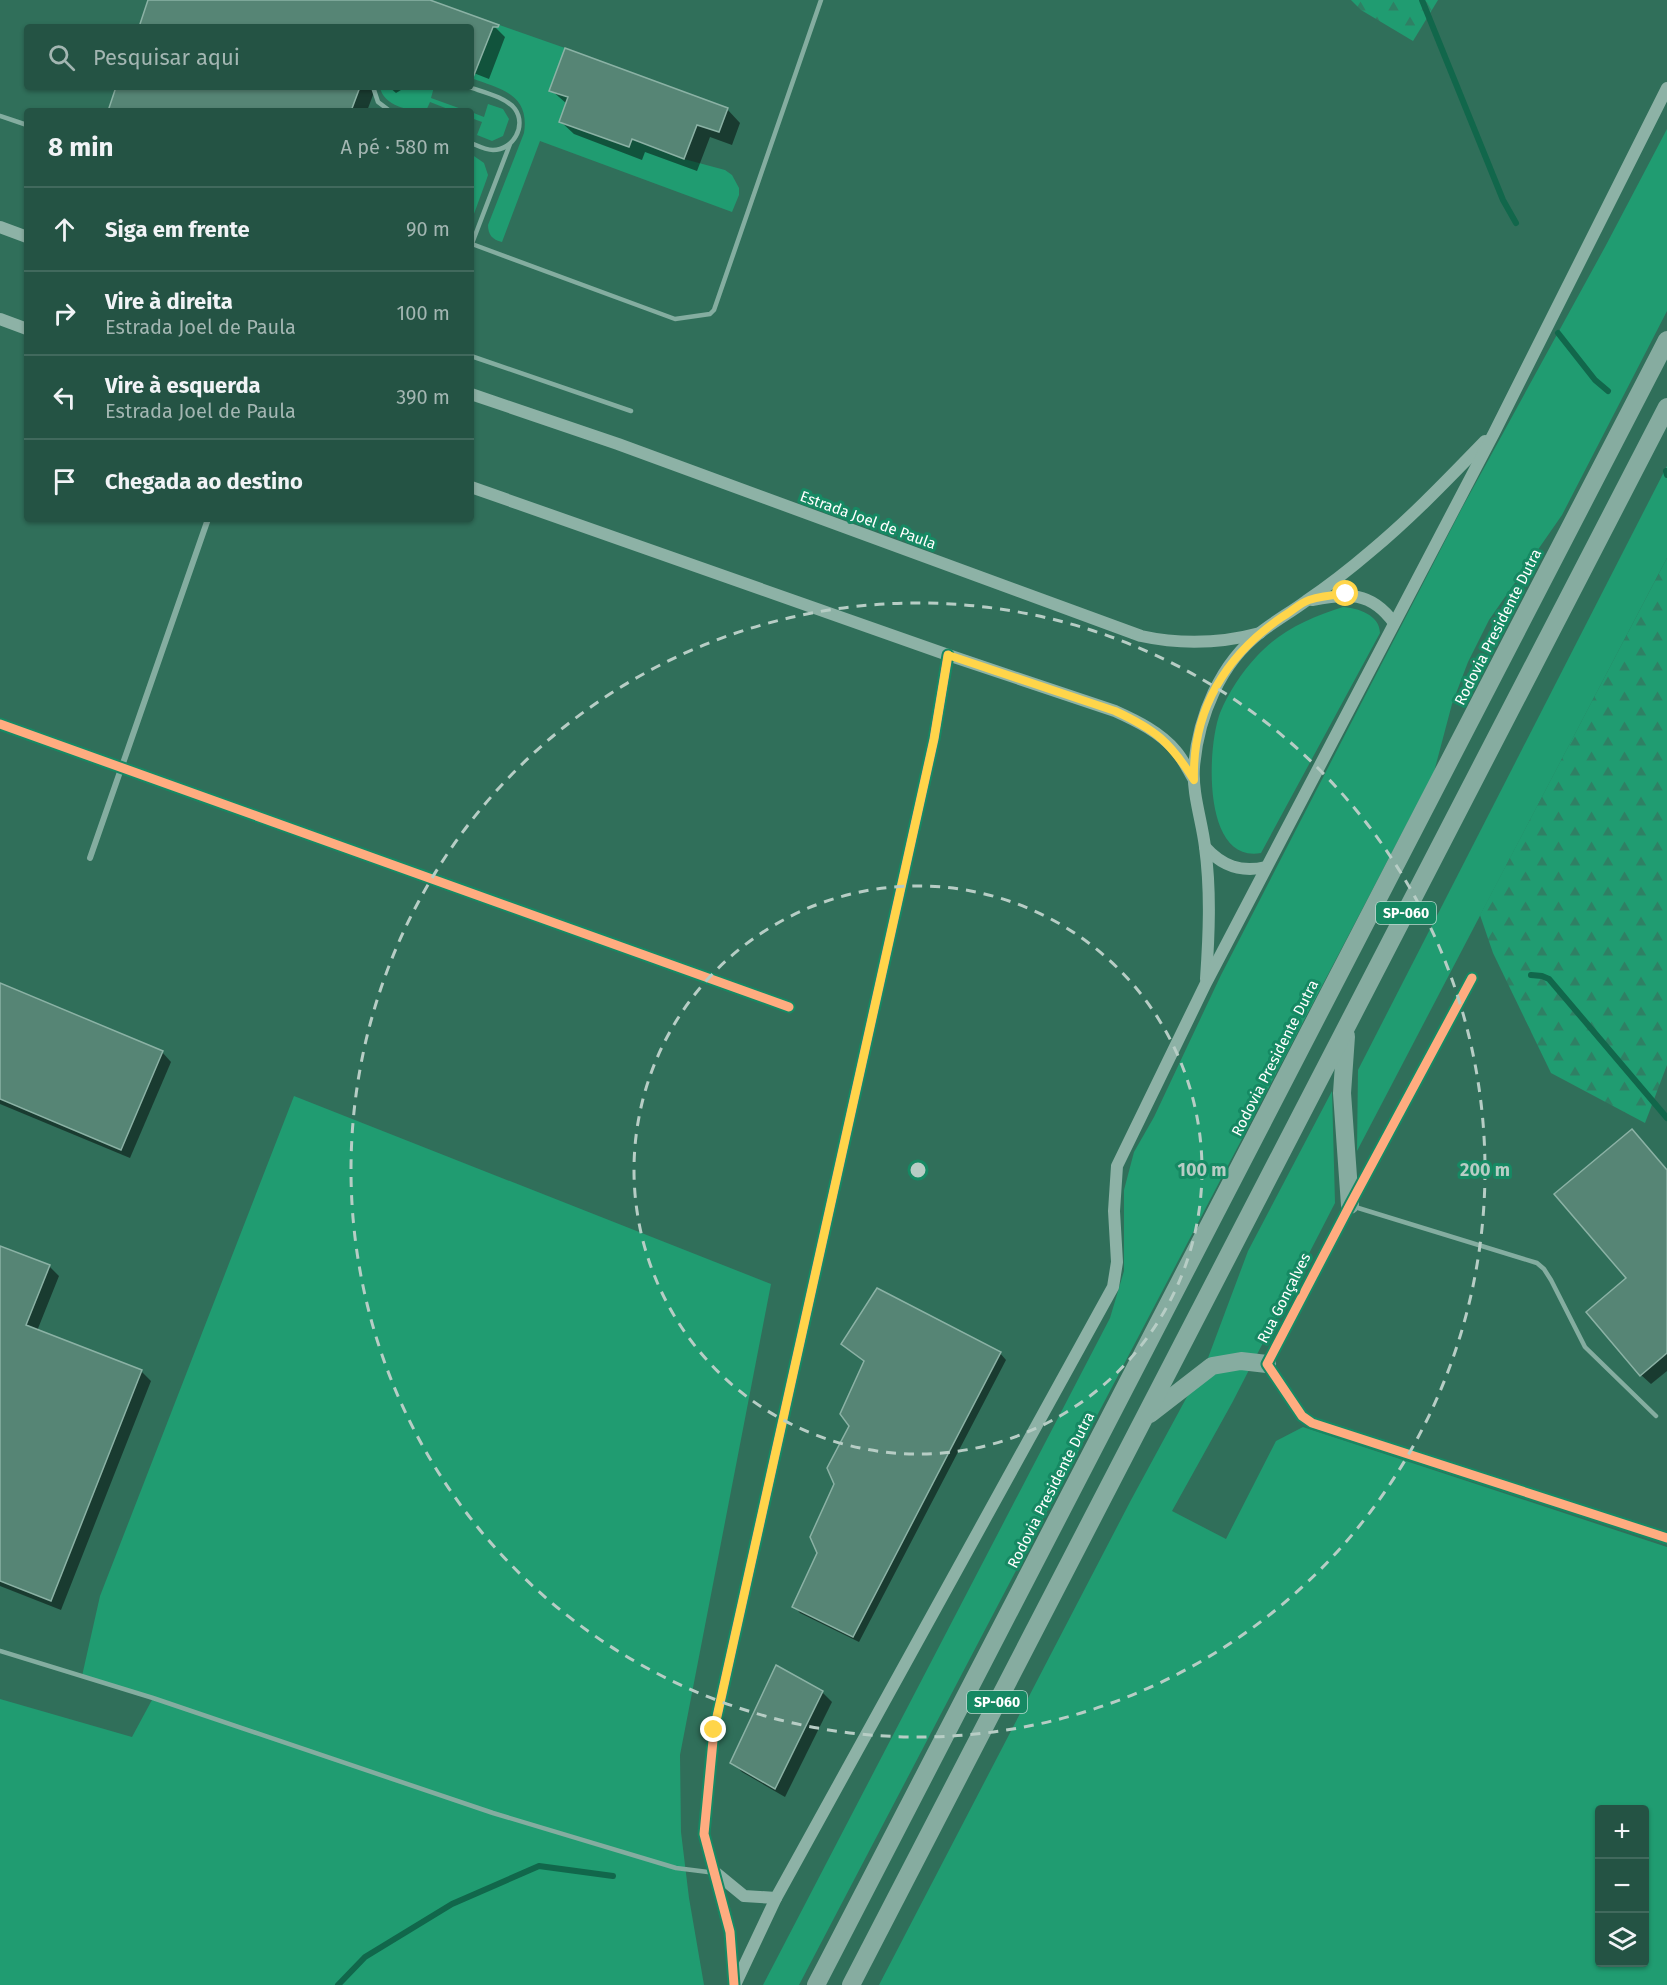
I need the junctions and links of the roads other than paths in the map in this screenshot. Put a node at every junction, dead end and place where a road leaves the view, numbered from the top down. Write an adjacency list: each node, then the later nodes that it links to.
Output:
1 (821, 0): 13 (lane)
2 (1667, 88): 21 (main road)
3 (474, 89): 9 (lane)
4 (374, 90): 5 (lane)
5 (386, 108)
6 (0, 116): 7 (lane)
7 (24, 124)
8 (474, 144): 9 (lane)
9 (510, 144): 12 (lane)
10 (0, 227): 11 (main road)
11 (24, 236)
12 (474, 237)
13 (474, 246)
14 (0, 319): 15 (main road)
15 (24, 328)
16 (1667, 340): 47 (highway, Rodovia Presidente Dutra / SP-060)
17 (474, 357): 20 (lane)
18 (474, 395): 26 (main road, Estrada Joel de Paula)
19 (1667, 407): 37 (highway, SP-060)
20 (631, 411)
21 (1494, 433): 24 (main road); 25 (main road)
22 (474, 488): 27 (main road)
23 (207, 522): 29 (street)
24 (1308, 600): 25 (main road); 26 (main road)
25 (1394, 623): 33 (main road)
26 (1260, 633): 30 (main road)
27 (948, 655): 30 (main road); 44 (street)
28 (0, 724): 29 (street)
29 (121, 768): 32 (street); 36 (street)
30 (1194, 780): 31 (main road)
31 (1205, 847): 33 (main road); 35 (main road)
32 (90, 858)
33 (1266, 867): 35 (main road)
34 (1472, 978): 38 (street, Rua Gonçalves)
35 (1206, 983): 45 (main road)
36 (789, 1007)
37 (1346, 1029): 38 (highway); 41 (highway, SP-060)
38 (1350, 1205): 39 (street, Rua Gonçalves); 40 (lane)
39 (1267, 1364): 41 (highway); 42 (street, Rua Gonçalves)
40 (1656, 1416)
41 (1144, 1419): 48 (highway, SP-060)
42 (1667, 1538)
43 (0, 1651): 44 (lane)
44 (716, 1873): 45 (main road); 46 (street)
45 (776, 1898): 46 (main road)
46 (734, 1985)
47 (816, 1985)
48 (851, 1985)

